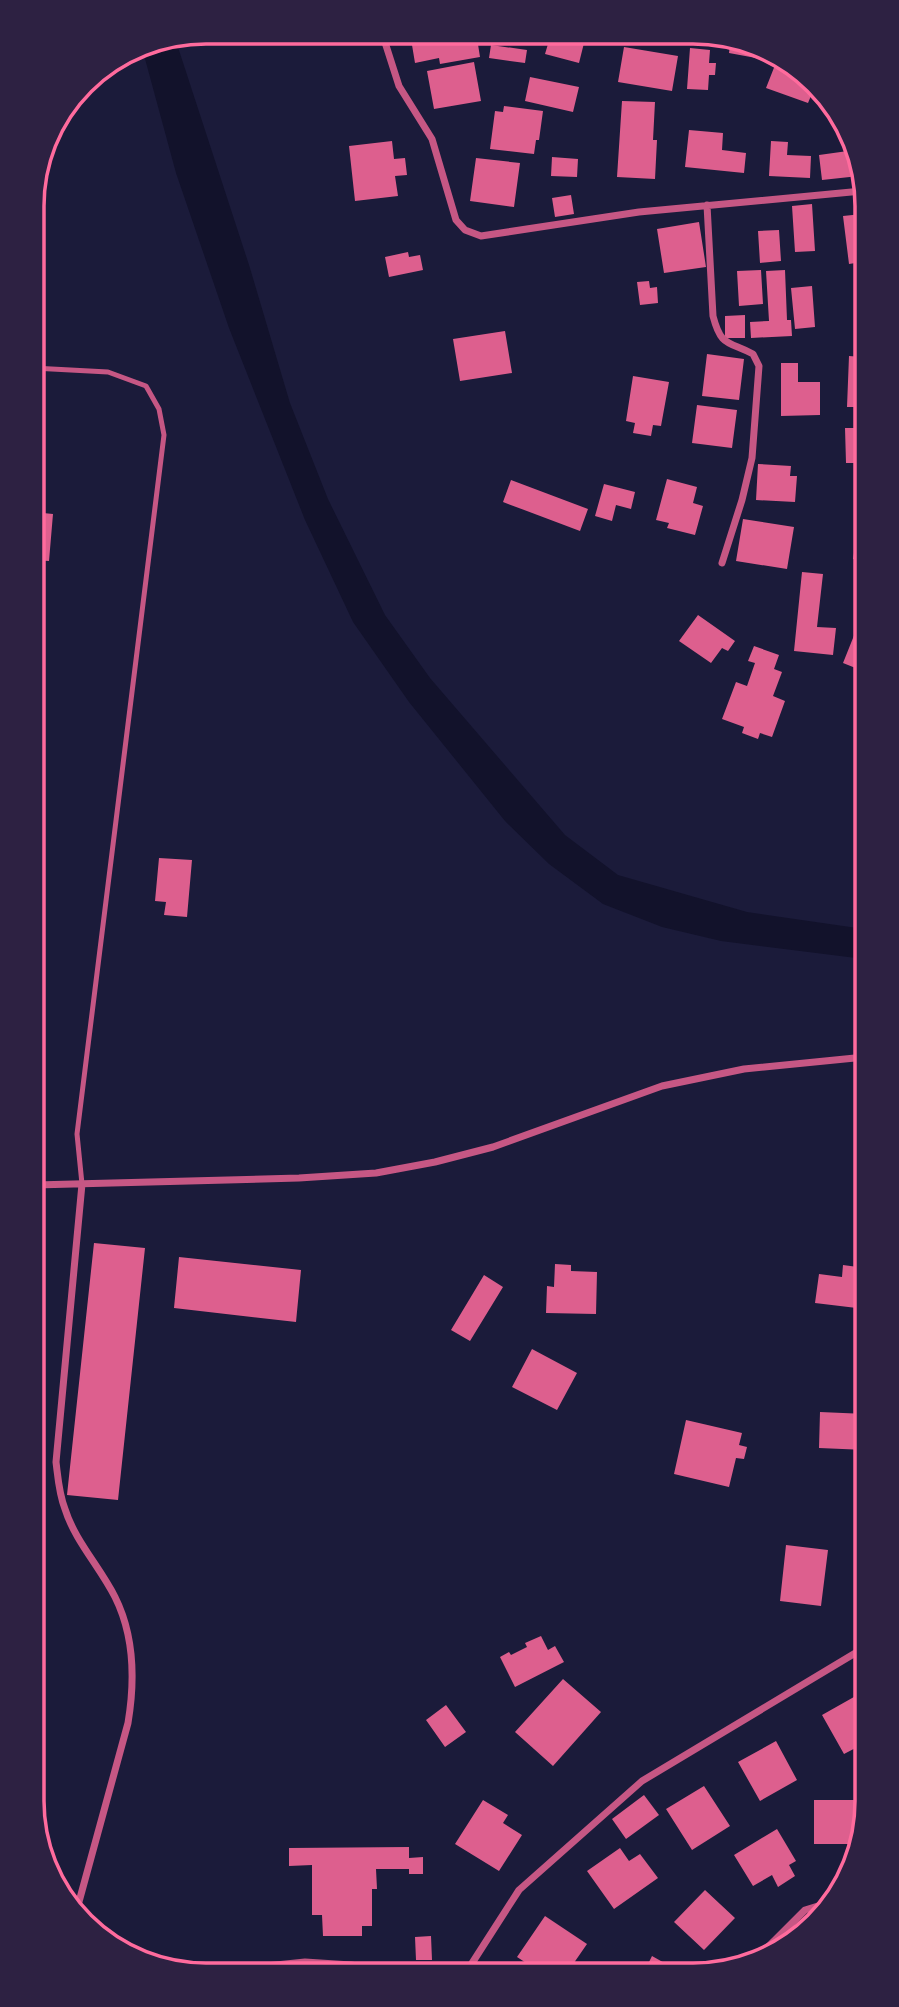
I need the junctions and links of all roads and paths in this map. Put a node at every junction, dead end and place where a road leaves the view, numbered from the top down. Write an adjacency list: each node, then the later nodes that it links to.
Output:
1 (386, 44): 3 (street)
2 (854, 192): 3 (street)
3 (707, 205): 5 (street)
4 (44, 369): 7 (lane)
5 (722, 563)
6 (855, 1058): 7 (street)
7 (82, 1184): 8 (street); 10 (street)
8 (44, 1185)
9 (855, 1653): 15 (street)
10 (79, 1902)
11 (816, 1907): 12 (street)
12 (773, 1942)
13 (296, 1963): 14 (street)
14 (320, 1963)
15 (472, 1963)

